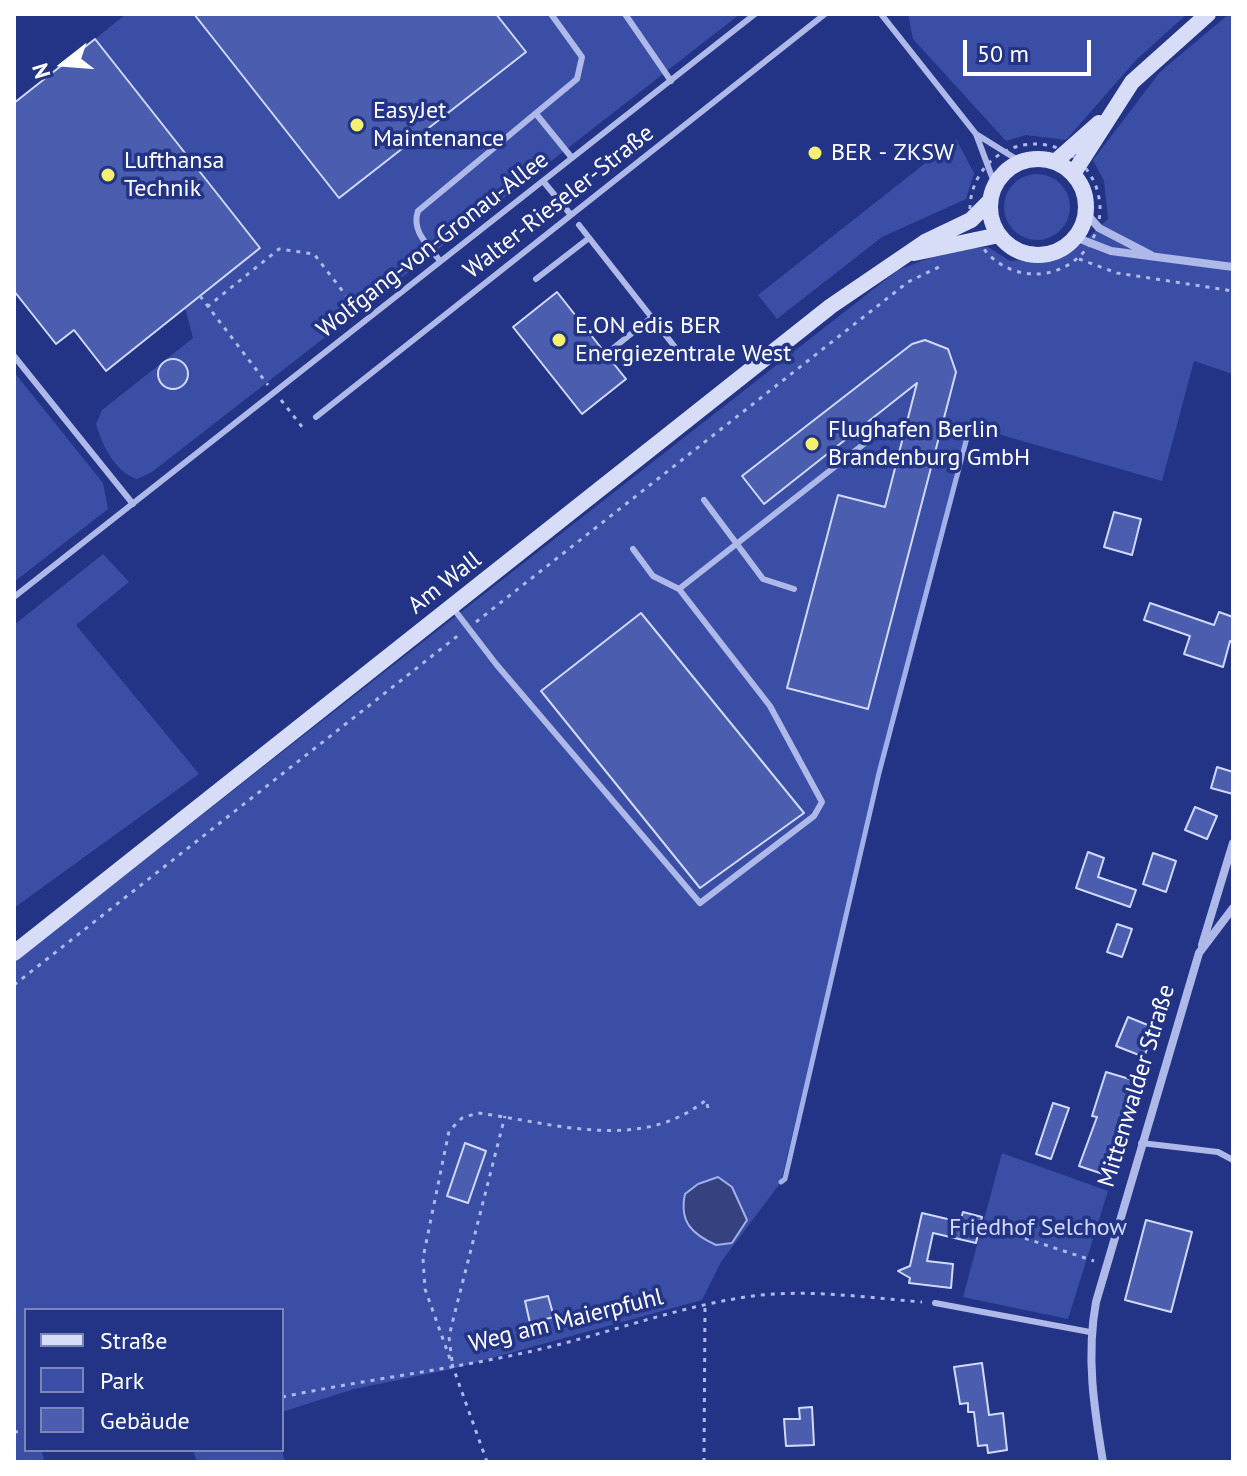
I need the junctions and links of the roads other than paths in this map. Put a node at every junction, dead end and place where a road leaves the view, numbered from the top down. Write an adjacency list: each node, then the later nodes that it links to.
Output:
1 (551, 14): 9 (lane)
2 (625, 14): 7 (lane)
3 (755, 14): 7 (lane, Wolfgang-von-Gronau-Allee)
4 (825, 14): 18 (lane, Walter-Rieseler-Straße)
5 (881, 14): 10 (lane)
6 (1208, 14): 8 (street)
7 (671, 81): 12 (lane, Wolfgang-von-Gronau-Allee)
8 (1112, 112): 11 (street); 14 (street)
9 (537, 115): 12 (lane); 25 (lane)
10 (976, 134): 13 (lane); 16 (lane)
11 (1061, 157): 13 (street); 14 (street)
12 (572, 158): 15 (lane, Wolfgang-von-Gronau-Allee)
13 (1021, 162): 16 (street, Am Wall)
14 (1077, 168): 17 (street)
15 (543, 181): 18 (lane); 25 (lane, Wolfgang-von-Gronau-Allee)
16 (993, 193): 20 (street); 23 (street, Am Wall)
17 (1085, 212): 22 (street); 24 (street)
18 (571, 215): 32 (lane, Walter-Rieseler-Straße)
19 (579, 225): 21 (lane)
20 (999, 235): 22 (street); 23 (street, Am Wall)
21 (589, 238): 27 (lane); 28 (lane)
22 (1083, 241): 24 (street)
23 (908, 254): 41 (street, Am Wall)
24 (1155, 257): 26 (street)
25 (440, 261): 35 (lane, Wolfgang-von-Gronau-Allee)
26 (1233, 267)
27 (536, 279)
28 (652, 317): 29 (lane); 31 (lane)
29 (606, 354)
30 (14, 356): 35 (lane)
31 (682, 356)
32 (316, 417)
33 (883, 429): 36 (lane)
34 (704, 500): 36 (lane)
35 (133, 504): 40 (lane, Wolfgang-von-Gronau-Allee)
36 (737, 544): 38 (lane); 39 (lane)
37 (633, 549): 38 (lane)
38 (679, 589): 41 (lane)
39 (794, 589)
40 (14, 597)
41 (453, 608): 44 (street, Am Wall)
42 (1233, 843): 45 (street)
43 (1233, 908): 45 (street, Mittenwalder Straße)
44 (14, 953)
45 (1199, 953): 46 (street, Mittenwalder Straße)
46 (1141, 1143): 47 (lane); 49 (street, Mittenwalder Straße)
47 (1233, 1160)
48 (935, 1303): 49 (lane)
49 (1090, 1332): 50 (street, Mittenwalder Straße)
50 (1103, 1462)

